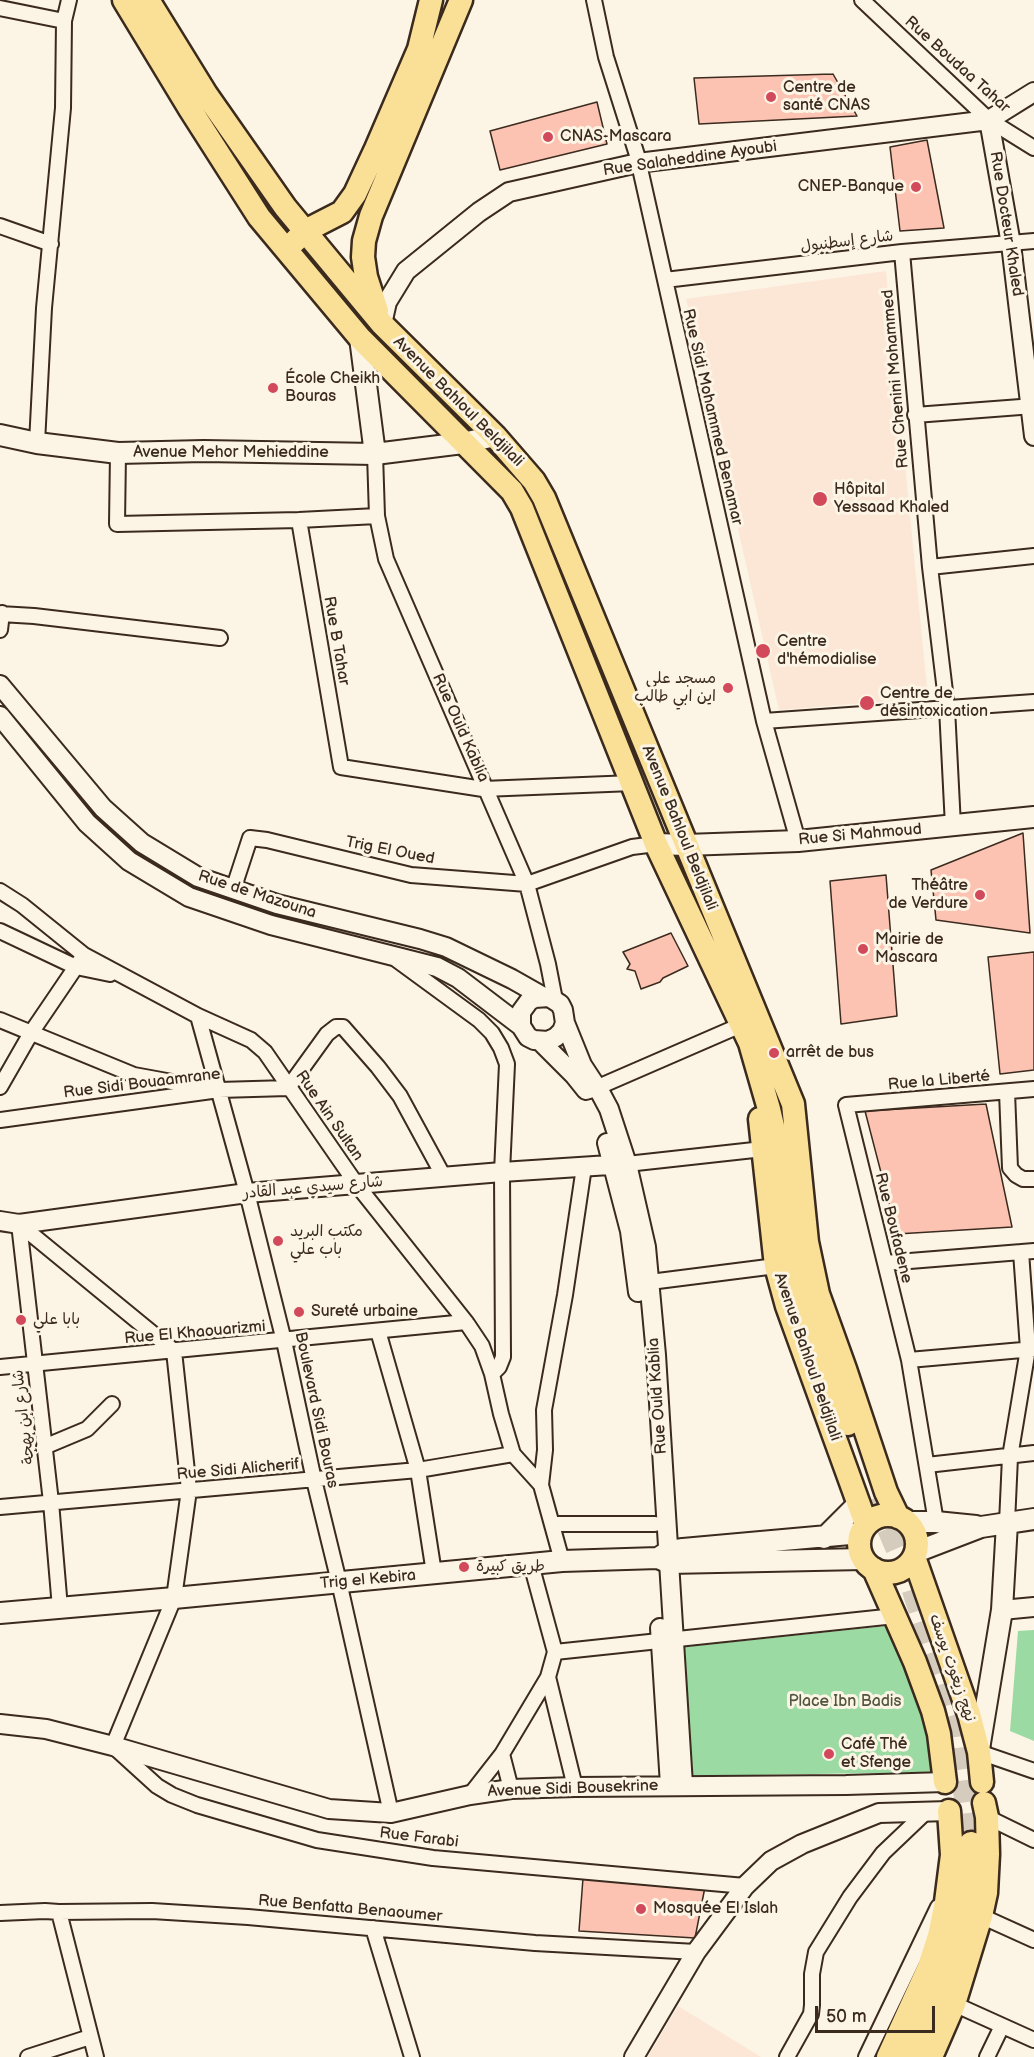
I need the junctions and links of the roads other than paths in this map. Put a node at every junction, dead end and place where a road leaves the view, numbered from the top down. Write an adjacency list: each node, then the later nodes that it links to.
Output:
1 (69, 0): 9 (street)
2 (124, 0): 20 (main road, Avenue Bahloul Beldjilali)
3 (148, 0): 15 (main road, Avenue Bahloul Beldjilali)
4 (431, 0): 15 (main road)
5 (461, 0): 22 (main road)
6 (594, 0): 13 (street, Rue Sidi Mohammed Benamar)
7 (862, 0): 11 (street, Rue Boudaa Tahar)
8 (0, 8): 9 (street)
9 (64, 21): 17 (street)
10 (1034, 92): 11 (street)
11 (989, 120): 12 (street, Rue Boudaa Tahar); 13 (street, Rue Salaheddine Ayoubi); 18 (street, Rue Docteur Khaled)
12 (1034, 148)
13 (638, 163): 21 (street, Rue Sidi Mohammed Benamar); 22 (street, Rue Salaheddine Ayoubi)
14 (0, 226): 17 (street)
15 (305, 231): 20 (main road); 22 (main road, Avenue Bahloul Beldjilali)
16 (1034, 241): 18 (street, شارع إسطنبول)
17 (51, 244): 29 (street)
18 (1011, 244): 19 (street, شارع إسطنبول); 24 (street, Rue Docteur Khaled)
19 (902, 252): 21 (street, شارع إسطنبول); 25 (street, Rue Chenini Mohammed)
20 (290, 254): 23 (main road, Avenue Bahloul Beldjilali)
21 (665, 280): 44 (street, Rue Sidi Mohammed Benamar)
22 (382, 324): 27 (main road, Avenue Bahloul Beldjilali)
23 (360, 338): 30 (main road, Avenue Bahloul Beldjilali); 32 (main road)
24 (1032, 406): 25 (street); 28 (street, Rue Docteur Khaled)
25 (915, 415): 36 (street, Rue Chenini Mohammed)
26 (0, 435): 29 (main road, Avenue Mehor Mehieddine)
27 (495, 436): 30 (main road, Avenue Mehor Mehieddine); 51 (main road, Avenue Bahloul Beldjilali)
28 (1034, 436)
29 (37, 443): 31 (main road, Avenue Mehor Mehieddine)
30 (464, 443): 32 (main road, Avenue Mehor Mehieddine); 45 (main road, Avenue Bahloul Beldjilali)
31 (118, 453): 32 (main road, Avenue Mehor Mehieddine); 34 (street)
32 (375, 454): 33 (street, Rue Ould Kablia)
33 (377, 516): 34 (street); 46 (street, Rue Ould Kablia)
34 (299, 520): 46 (street, Rue B Tahar)
35 (1034, 556): 36 (street)
36 (930, 567): 42 (street, Rue Chenini Mohammed)
37 (1, 614): 38 (street); 39 (street)
38 (0, 630)
39 (220, 638)
40 (0, 685): 53 (street, Rue de Mazouna)
41 (1034, 702): 42 (street)
42 (947, 708): 44 (street); 48 (street, Rue Chenini Mohammed)
43 (0, 716): 56 (street, Rue de Mazouna)
44 (764, 721): 49 (street, Rue Sidi Mohammed Benamar)
45 (633, 783): 46 (street); 50 (main road, Avenue Bahloul Beldjilali)
46 (487, 789): 52 (street, Rue Ould Kablia)
47 (1034, 817): 48 (main road, Rue Si Mahmoud)
48 (953, 826): 49 (main road, Rue Si Mahmoud)
49 (798, 841): 51 (main road, Rue Si Mahmoud)
50 (656, 844): 51 (main road, Rue Si Mahmoud); 52 (street); 64 (main road, Avenue Bahloul Beldjilali)
51 (686, 845): 64 (main road, Avenue Bahloul Beldjilali)
52 (526, 884): 53 (street, Trig El Oued); 58 (street, Rue Ould Kablia)
53 (233, 890): 58 (street, Rue de Mazouna)
54 (0, 891): 57 (street)
55 (0, 931): 57 (street)
56 (391, 956): 62 (street, Rue de Mazouna); 77 (street)
57 (80, 961): 59 (street, Rue Ain Sultan); 63 (street)
58 (549, 998): 61 (street); 62 (street)
59 (198, 1016): 67 (street, Rue Ain Sultan); 70 (street, Boulevard Sidi Bouras)
60 (0, 1020): 63 (street)
61 (565, 1023): 65 (street); 68 (street, Rue Ould Kablia)
62 (521, 1026): 65 (street)
63 (31, 1033): 66 (street); 70 (street)
64 (754, 1039): 68 (street); 74 (main road, Avenue Bahloul Beldjilali); 107 (main road, Avenue Bahloul Beldjilali); 110 (main road, Avenue Bahloul Beldjilali)
65 (540, 1041): 68 (street, Rue Ould Kablia)
66 (0, 1087)
67 (288, 1088): 70 (street, Rue Sidi Bouaamrane); 78 (street); 80 (street, Rue Ain Sultan)
68 (592, 1089): 75 (street, Rue Ould Kablia)
69 (1034, 1089): 71 (street, Rue la Liberté)
70 (219, 1090): 73 (street, Rue Sidi Bouaamrane); 81 (street, Boulevard Sidi Bouras)
71 (1007, 1092): 72 (street, Rue la Liberté); 79 (street)
72 (846, 1105): 85 (street, Rue Boufadene)
73 (0, 1120)
74 (763, 1149): 75 (street); 86 (main road, Avenue Bahloul Beldjilali)
75 (621, 1164): 76 (street, شارع سيدي عبد القادر); 87 (street, Rue Ould Kablia); 115 (street, Rue Ould Kablia)
76 (584, 1167): 77 (street, شارع سيدي عبد القادر); 105 (street)
77 (502, 1172): 78 (street, شارع سيدي عبد القادر); 96 (street)
78 (444, 1177): 80 (street, شارع سيدي عبد القادر)
79 (1034, 1179)
80 (357, 1185): 81 (street, شارع سيدي عبد القادر); 88 (street, Rue Ain Sultan)
81 (247, 1193): 83 (street, شارع سيدي عبد القادر); 90 (street, Boulevard Sidi Bouras)
82 (0, 1221): 83 (street, شارع سيدي عبد القادر)
83 (19, 1224): 92 (street); 94 (street, شارع ابن بهجة)
84 (1028, 1252): 85 (street); 91 (street)
85 (885, 1263): 93 (street, Rue Boufadene)
86 (776, 1266): 87 (street); 107 (main road, Avenue Bahloul Beldjilali)
87 (650, 1282): 120 (street, Rue Ould Kablia)
88 (465, 1322): 89 (street, Rue El Khaouarizmi); 96 (street, Rue Ain Sultan)
89 (378, 1331): 90 (street, Rue El Khaouarizmi); 103 (street)
90 (284, 1341): 92 (street, Rue El Khaouarizmi); 104 (street, Boulevard Sidi Bouras)
91 (1031, 1349): 93 (street); 101 (street)
92 (174, 1351): 94 (street, Rue El Khaouarizmi); 106 (street)
93 (909, 1359): 102 (street, Rue Boufadene)
94 (34, 1364): 95 (street, Rue El Khaouarizmi); 98 (street, شارع ابن بهجة)
95 (0, 1367)
96 (492, 1374): 100 (street, Rue Ain Sultan)
97 (112, 1404): 98 (street)
98 (44, 1447): 108 (street, شارع ابن بهجة)
99 (1034, 1454): 101 (street)
100 (513, 1455): 103 (street, Rue Sidi Alicherif); 105 (street, Rue Ain Sultan)
101 (1010, 1457): 102 (street); 113 (street)
102 (927, 1466): 112 (street, Rue Boufadene)
103 (418, 1470): 104 (street, Rue Sidi Alicherif); 124 (street)
104 (314, 1480): 106 (street, Rue Sidi Alicherif); 125 (street, Boulevard Sidi Bouras)
105 (542, 1485): 114 (street, Rue Ain Sultan)
106 (189, 1490): 108 (street, Rue Sidi Alicherif); 126 (street)
107 (867, 1501): 117 (main road, Avenue Bahloul Beldjilali); 118 (main road)
108 (51, 1502): 109 (street, Rue Sidi Alicherif); 128 (street, شارع ابن بهجة)
109 (0, 1507)
110 (902, 1519): 112 (main road); 117 (main road); 119 (main road)
111 (1034, 1519): 113 (main road)
112 (936, 1522): 116 (main road)
113 (1007, 1523): 116 (main road); 129 (main road)
114 (553, 1524): 115 (street); 121 (street, Rue Ain Sultan)
115 (655, 1524): 120 (street, Rue Ould Kablia)
116 (981, 1527): 119 (main road)
117 (863, 1529): 118 (main road); 123 (main road)
118 (824, 1538): 120 (main road)
119 (915, 1554): 123 (main road); 137 (main road, نهج زيغوت يوسف)
120 (665, 1558): 121 (main road, Trig el Kebira); 123 (main road); 132 (street, Rue Ould Kablia)
121 (562, 1561): 122 (main road, Trig el Kebira)
122 (531, 1564): 124 (main road, Trig el Kebira); 133 (street)
123 (868, 1564): 131 (main road, نهج زيغوت يوسف)
124 (434, 1573): 125 (main road, Trig el Kebira)
125 (339, 1582): 126 (main road, Trig el Kebira); 152 (street, Boulevard Sidi Bouras)
126 (174, 1598): 128 (main road, Trig el Kebira); 136 (street)
127 (1034, 1607): 129 (street)
128 (60, 1608): 130 (main road, Trig el Kebira)
129 (1002, 1610): 137 (main road)
130 (0, 1613)
131 (895, 1616): 132 (street); 141 (main road, نهج زيغوت يوسف)
132 (667, 1639): 133 (street); 143 (street, Rue Ould Kablia)
133 (555, 1652): 134 (street)
134 (548, 1677): 138 (street); 146 (street)
135 (0, 1724): 136 (street, Avenue Sidi Bousekrine)
136 (113, 1746): 139 (street, Avenue Sidi Bousekrine); 145 (street, Rue Farabi)
137 (979, 1752): 140 (street); 149 (main road, نهج زيغوت يوسف)
138 (502, 1754): 147 (street); 148 (street)
139 (163, 1762): 145 (street); 152 (street, Avenue Sidi Bousekrine)
140 (1034, 1771)
141 (945, 1782): 142 (street, Avenue Sidi Bousekrine); 149 (main road); 150 (main road)
142 (910, 1783): 144 (street, Avenue Sidi Bousekrine); 153 (street)
143 (676, 1785): 144 (street, Avenue Sidi Bousekrine); 146 (street, Avenue Sidi Bousekrine)
144 (846, 1785): 153 (street)
145 (157, 1786): 157 (street, Rue Farabi)
146 (575, 1786): 147 (street, Avenue Sidi Bousekrine)
147 (511, 1789): 148 (street, Avenue Sidi Bousekrine)
148 (470, 1795): 152 (street, Avenue Sidi Bousekrine)
149 (984, 1800): 150 (main road); 154 (street); 160 (main road, نهج زيغوت يوسف)
150 (949, 1811): 151 (street); 156 (main road)
151 (926, 1812): 153 (street); 172 (street)
152 (391, 1813)
153 (879, 1813): 157 (street)
154 (1034, 1840)
155 (971, 1843): 175 (main road)
156 (950, 1883): 173 (street); 174 (main road)
157 (745, 1886): 163 (street)
158 (59, 1912): 159 (street, Rue Benfatta Benaoumer); 161 (street, Rue Benfatta Benaoumer); 166 (street)
159 (0, 1913)
160 (981, 1916): 162 (street); 164 (main road, نهج زيغوت يوسف)
161 (373, 1928): 163 (street, Rue Benfatta Benaoumer); 170 (street)
162 (1034, 1940)
163 (696, 1952): 171 (street)
164 (954, 2004): 165 (street); 176 (main road, نهج زيغوت يوسف)
165 (1002, 2026): 167 (street); 177 (street)
166 (90, 2037): 168 (street); 169 (street)
167 (1034, 2040)
168 (28, 2057)
169 (96, 2057)
170 (412, 2057)
171 (634, 2057)
172 (787, 2057)
173 (866, 2057)
174 (888, 2057)
175 (910, 2057)
176 (931, 2057)
177 (987, 2057)

